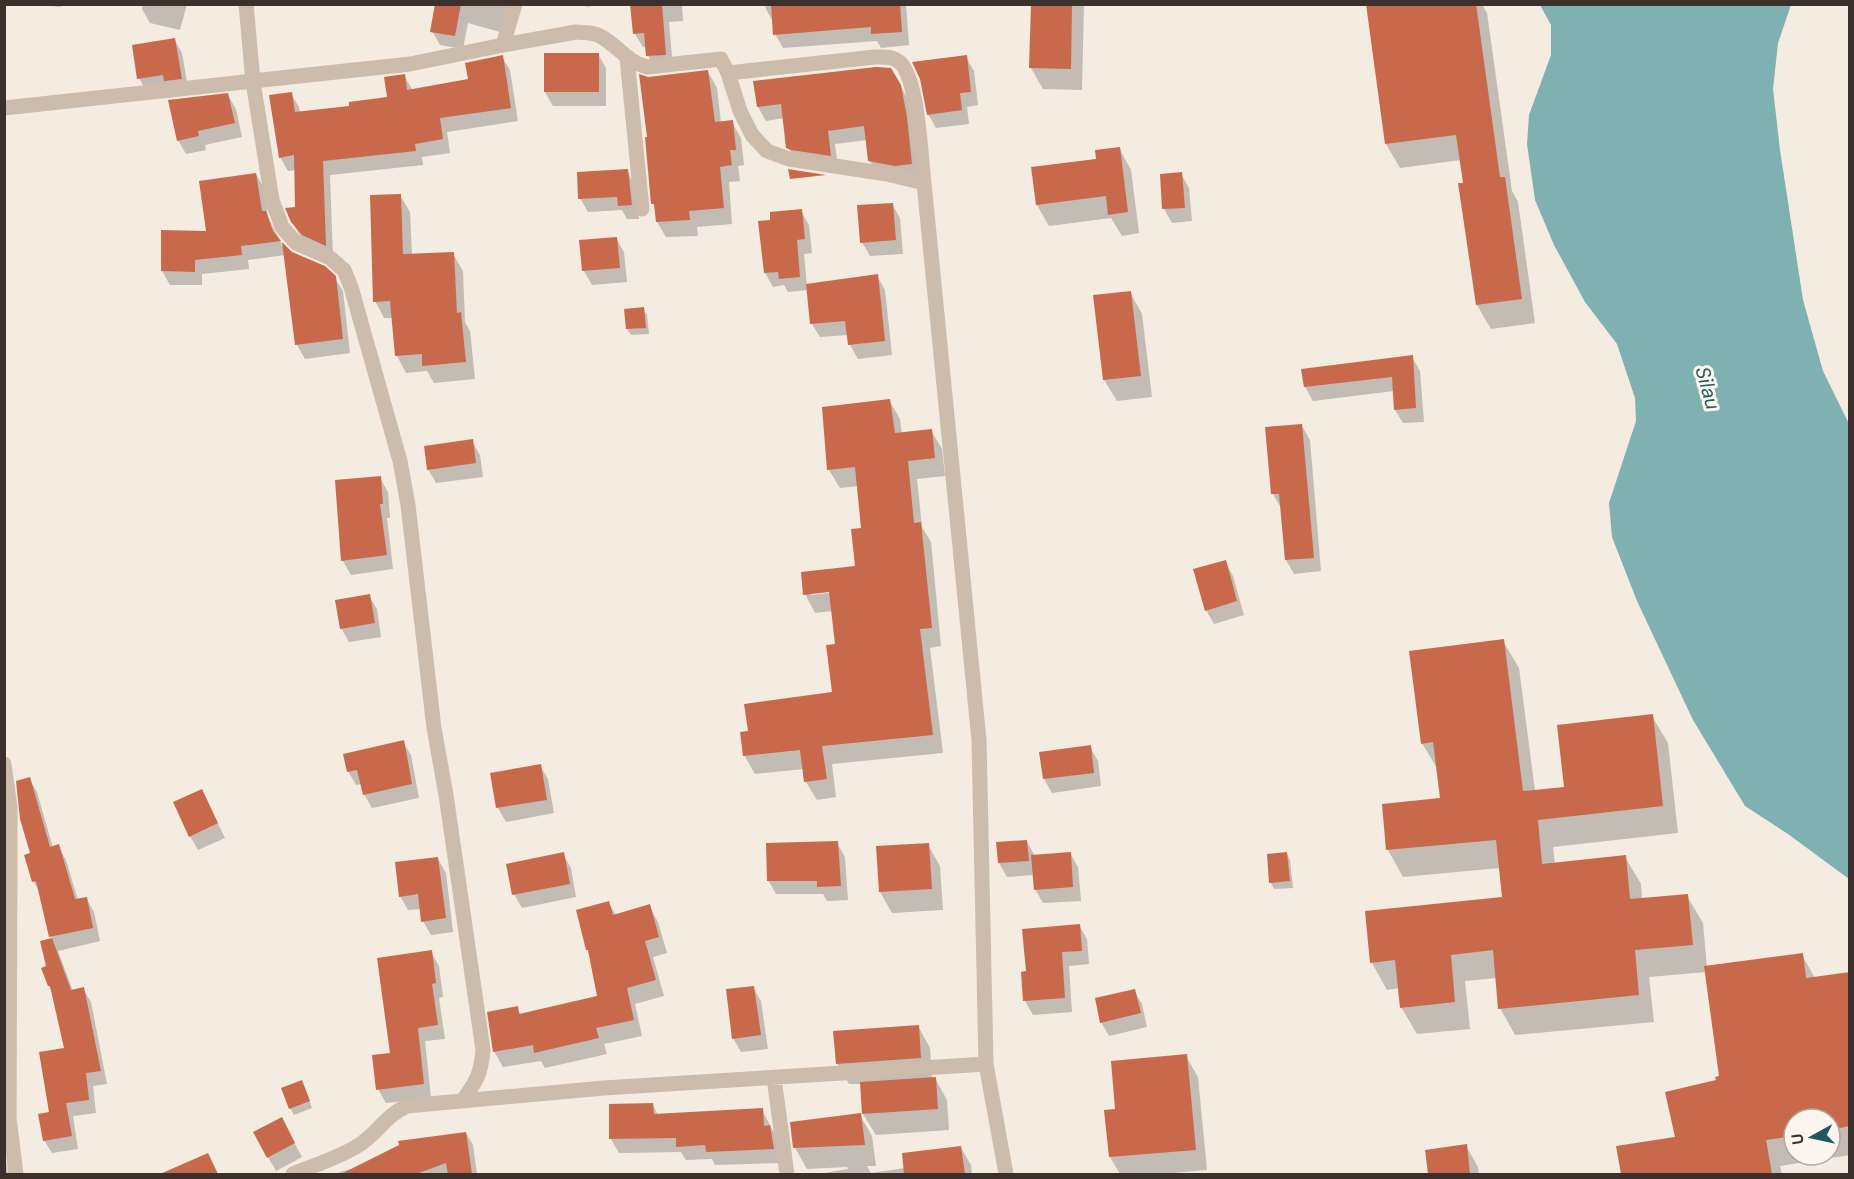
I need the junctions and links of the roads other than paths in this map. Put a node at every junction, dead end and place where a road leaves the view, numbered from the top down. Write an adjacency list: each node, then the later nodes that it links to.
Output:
1 (246, 4): 6 (street)
2 (515, 4): 3 (street)
3 (503, 45): 4 (street); 6 (street)
4 (627, 58): 5 (street); 9 (street)
5 (728, 73): 8 (street); 8 (street)
6 (253, 82): 7 (street); 13 (street)
7 (4, 108)
8 (924, 183): 11 (street)
9 (642, 209)
10 (4, 764): 14 (street)
11 (986, 1064): 12 (street); 17 (street)
12 (774, 1078): 13 (street); 16 (street)
13 (463, 1100): 15 (street)
14 (16, 1174)
15 (293, 1174)
16 (787, 1174)
17 (1006, 1174)

